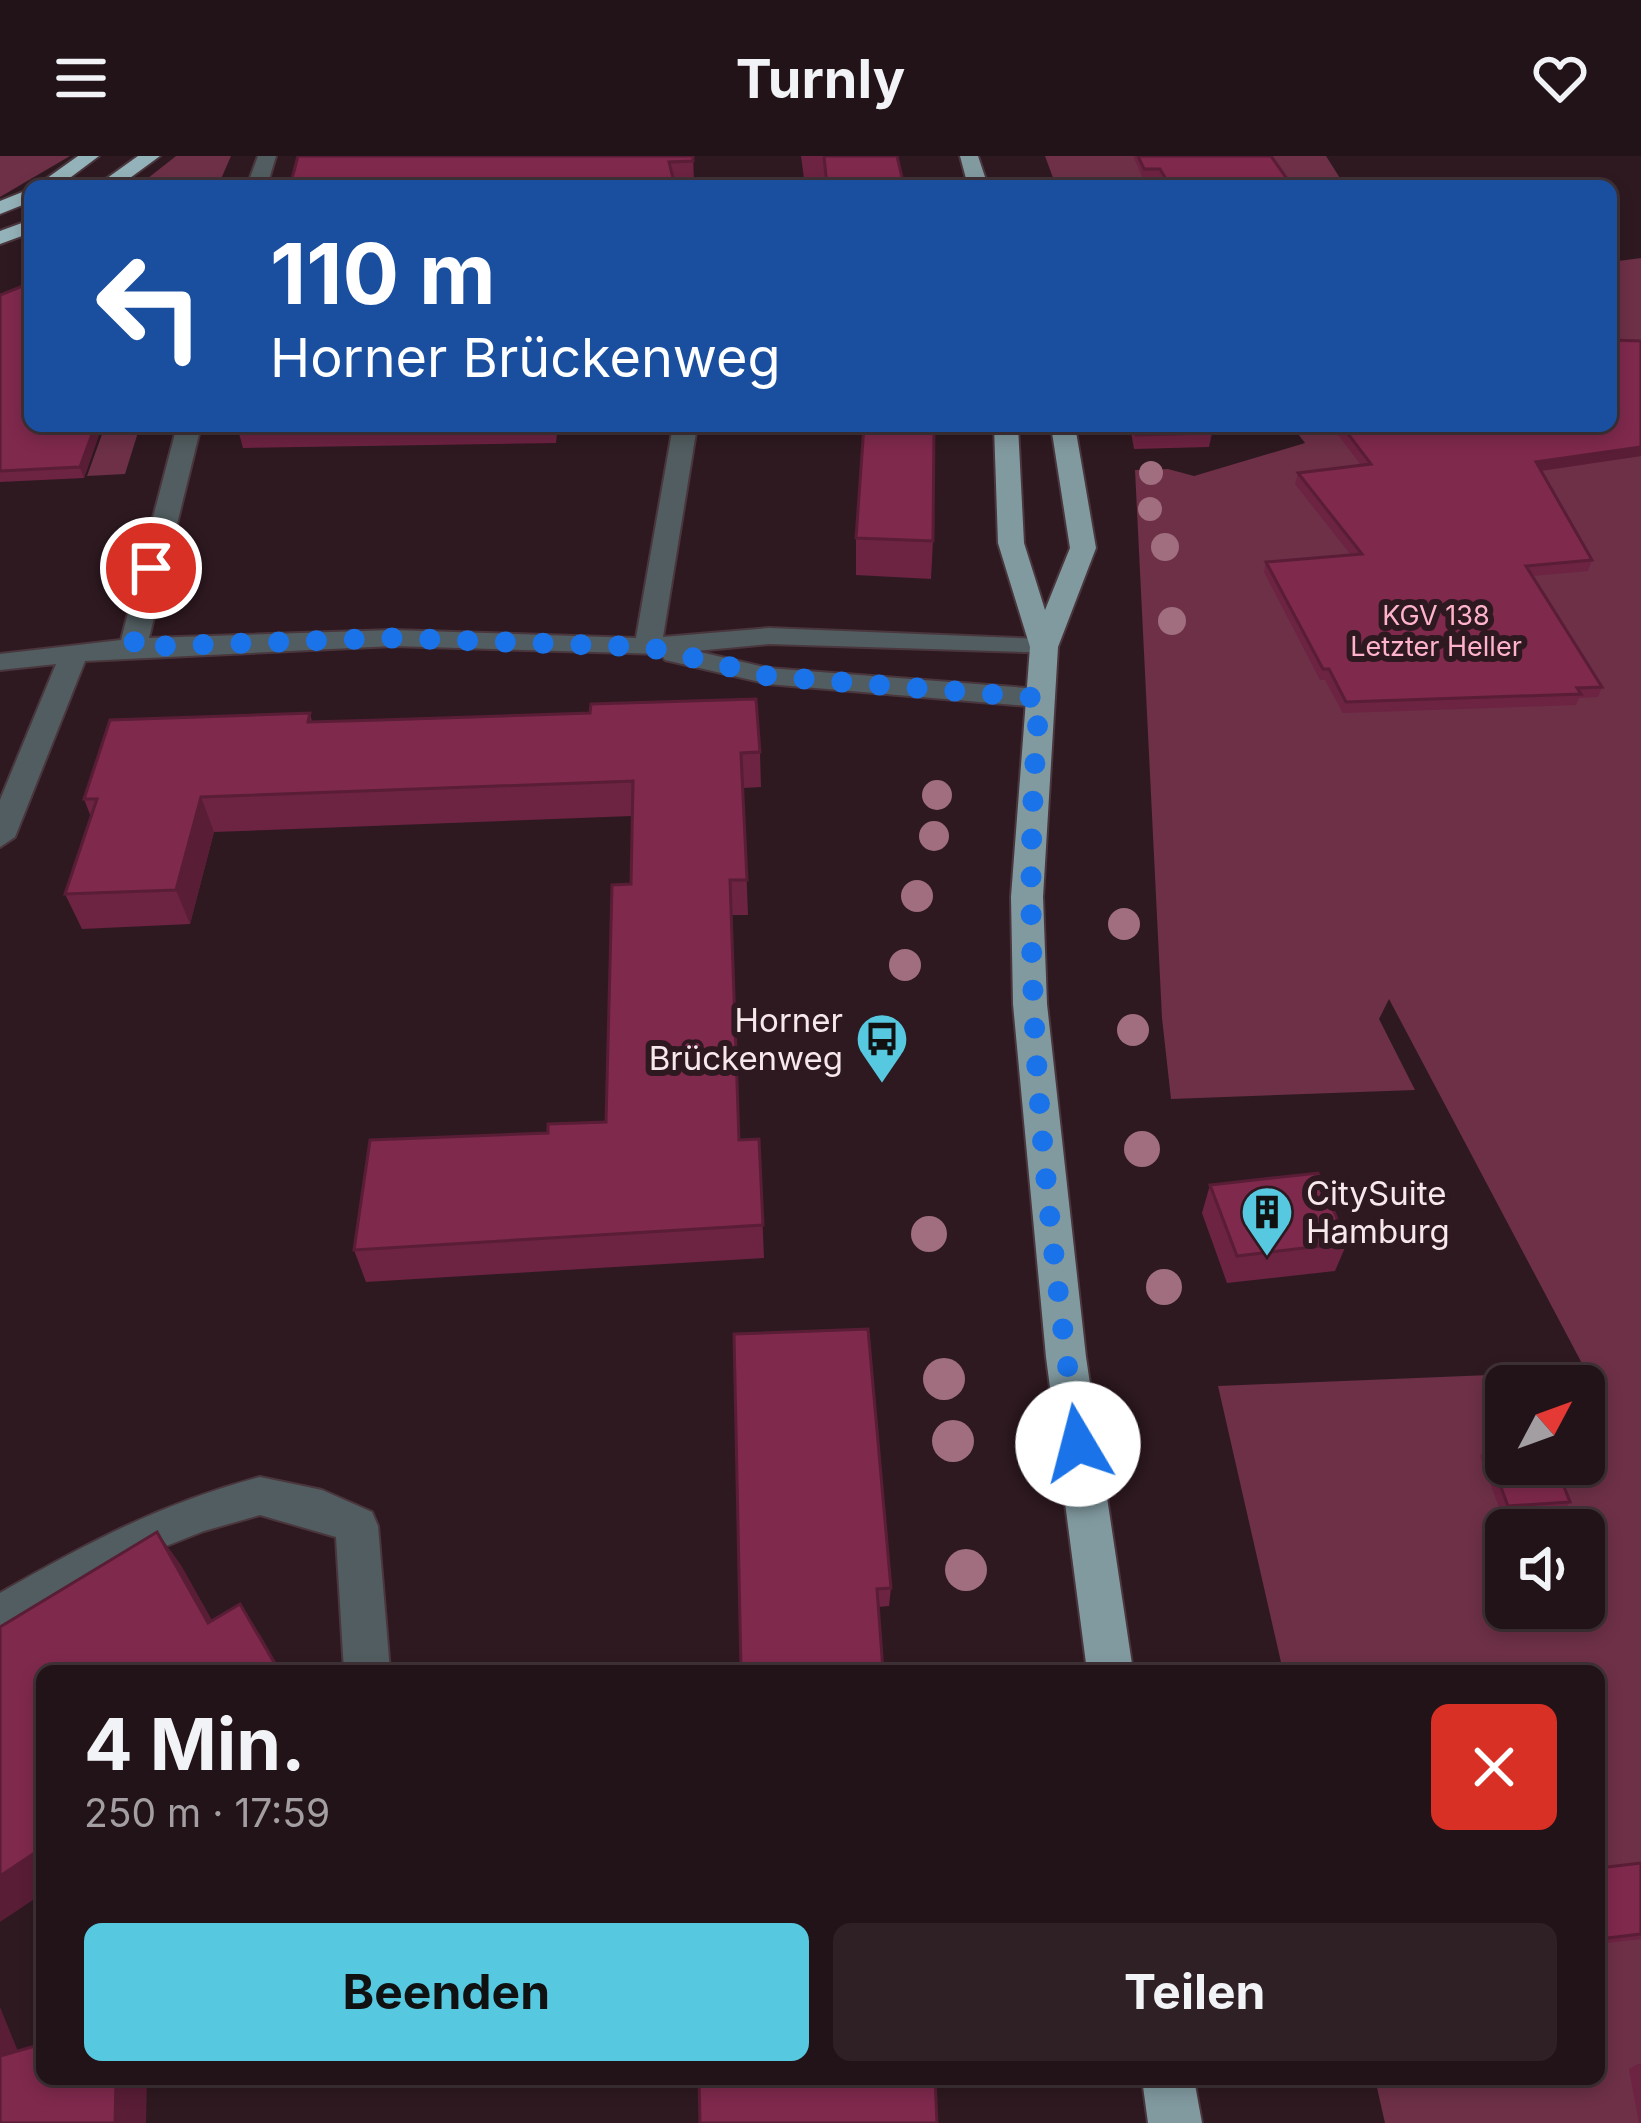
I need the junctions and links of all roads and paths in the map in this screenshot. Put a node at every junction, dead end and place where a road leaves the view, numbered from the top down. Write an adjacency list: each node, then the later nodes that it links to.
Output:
1 (89, 156): 3 (highway)
2 (151, 156): 4 (highway)
3 (55, 180)
4 (115, 180)
5 (187, 432): 9 (street)
6 (684, 432): 10 (street)
7 (1006, 432): 11 (main road)
8 (1064, 432): 11 (main road)
9 (133, 647): 10 (street); 12 (street)
10 (648, 647): 11 (street); 14 (street)
11 (1044, 647): 14 (main road)
12 (75, 651): 13 (street); 15 (street)
13 (0, 662)
14 (1040, 698): 18 (main road)
15 (0, 837)
16 (0, 1617): 17 (street)
17 (367, 1665)
18 (1109, 1665)
19 (1169, 2085): 20 (main road)
20 (1174, 2123)

